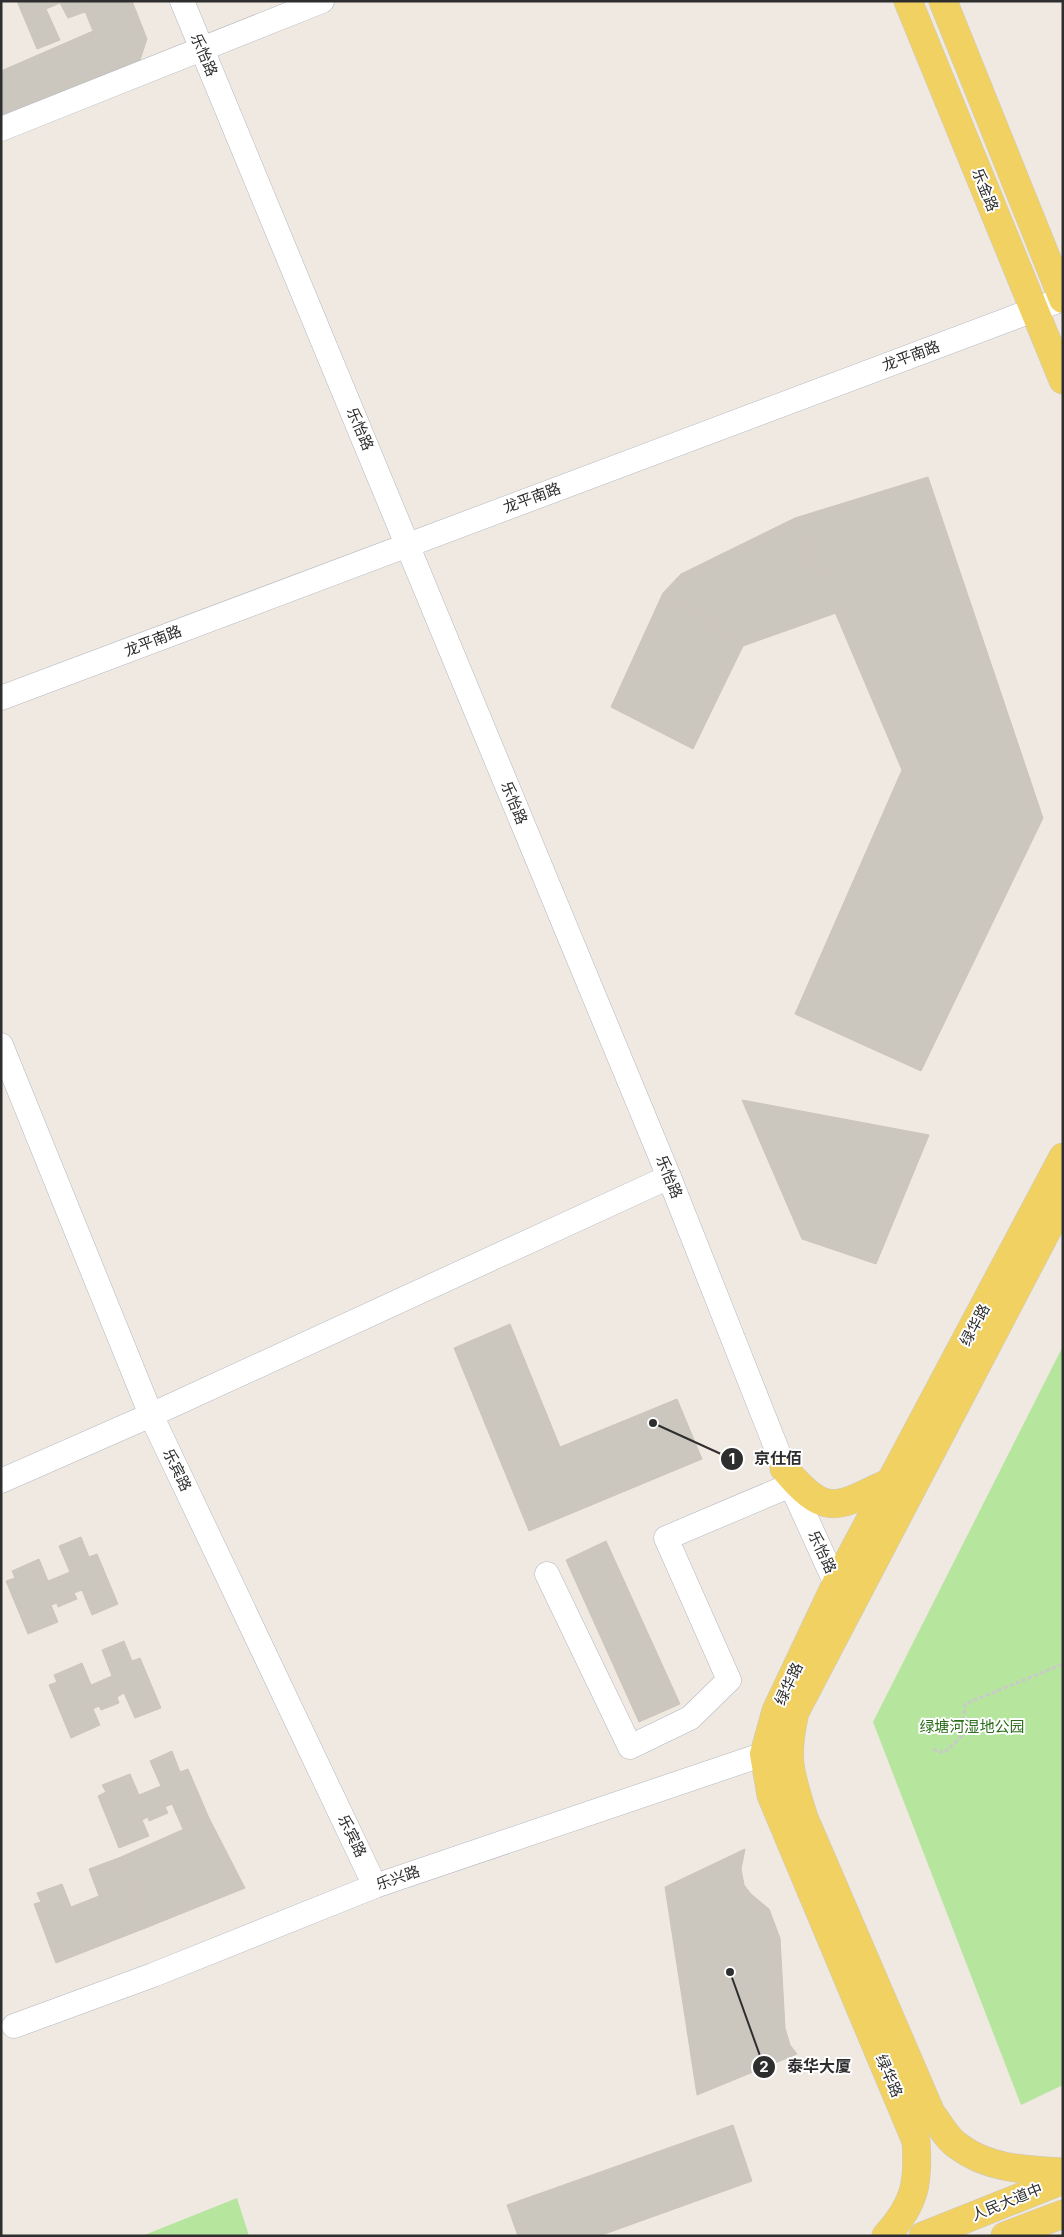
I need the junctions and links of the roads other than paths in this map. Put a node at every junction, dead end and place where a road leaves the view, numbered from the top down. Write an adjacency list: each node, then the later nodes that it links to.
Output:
1 (182, 1): 5 (street, 乐怡路)
2 (322, 1): 5 (street)
3 (908, 1): 8 (main road, 乐金路)
4 (943, 1): 7 (main road, 乐金路)
5 (202, 49): 6 (street); 10 (street, 乐怡路)
6 (1, 129)
7 (1063, 299): 8 (street, 龙平南路)
8 (1034, 310): 9 (main road, 乐金路); 10 (street, 龙平南路)
9 (1063, 380)
10 (408, 544): 11 (street, 龙平南路); 14 (street, 乐怡路)
11 (1, 698)
12 (1, 1045): 16 (street, 乐宾路)
13 (1063, 1157): 19 (main road, 绿华路)
14 (668, 1177): 16 (street); 17 (street, 乐怡路)
15 (1063, 1200): 21 (main road, 绿华路)
16 (151, 1415): 18 (street); 23 (street, 乐宾路)
17 (787, 1477): 19 (main road); 20 (street); 21 (street, 乐怡路)
18 (1, 1481)
19 (892, 1481): 21 (main road, 绿华路)
20 (547, 1574)
21 (846, 1590): 22 (main road, 绿华路)
22 (776, 1752): 23 (street, 乐兴路); 25 (main road, 绿华路); 28 (main road, 绿华路)
23 (375, 1886): 24 (street, 乐兴路)
24 (14, 2026)
25 (1063, 2172)
26 (1063, 2180): 29 (main road, 人民大道中)
27 (1063, 2214): 30 (main road, 人民大道中)
28 (886, 2236)
29 (923, 2236)
30 (1005, 2236)

